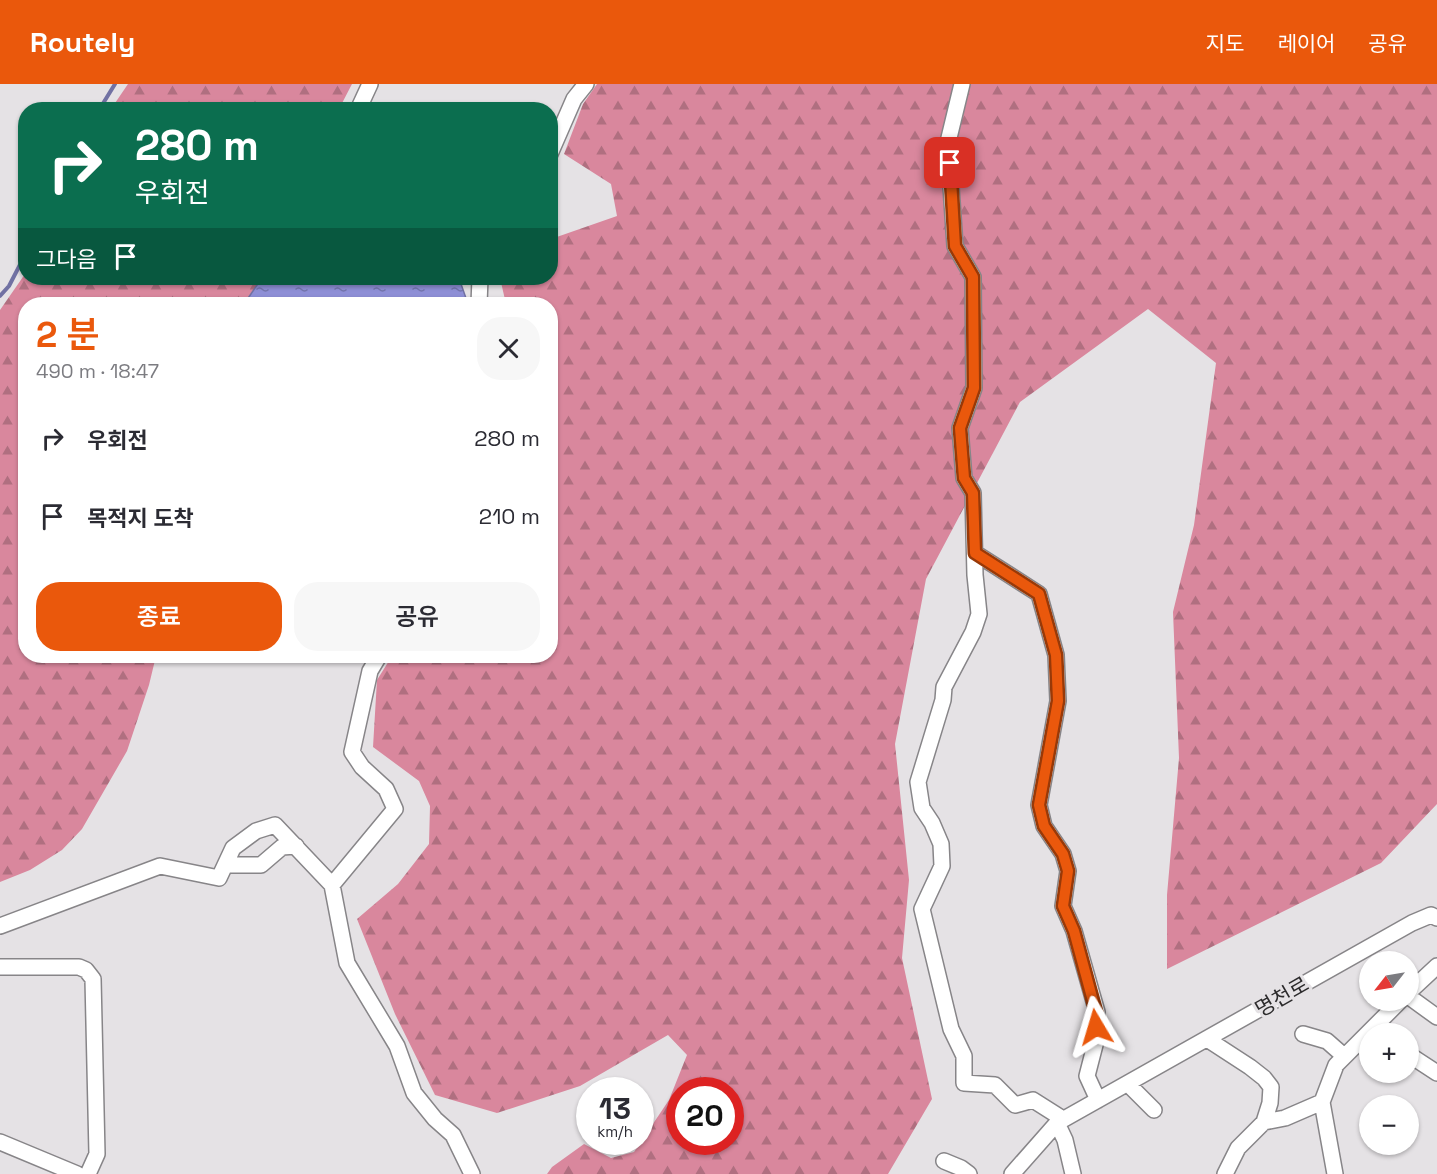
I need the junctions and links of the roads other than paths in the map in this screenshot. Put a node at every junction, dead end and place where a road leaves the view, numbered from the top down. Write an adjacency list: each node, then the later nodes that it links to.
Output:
1 (370, 84): 4 (street)
2 (586, 84): 5 (street)
3 (962, 84): 6 (street)
4 (362, 102)
5 (558, 136)
6 (975, 553): 27 (street); 30 (street)
7 (375, 663): 10 (street)
8 (296, 846): 9 (street); 9 (street); 10 (street)
9 (225, 865): 12 (street)
10 (332, 885): 36 (street)
11 (1437, 918): 21 (street, 명천로)
12 (0, 926)
13 (1437, 966): 15 (street)
14 (0, 967): 35 (street)
15 (1419, 984)
16 (1419, 1003): 18 (street)
17 (1392, 1011): 19 (street)
18 (1437, 1017)
19 (1382, 1023)
20 (1303, 1034): 23 (street)
21 (1207, 1039): 26 (street, 명천로); 31 (street)
22 (1359, 1044): 23 (street)
23 (1344, 1056): 28 (street)
24 (1419, 1061): 25 (street)
25 (1437, 1073)
26 (1128, 1084): 27 (street, 명천로); 29 (street)
27 (1098, 1100): 30 (street, 명천로)
28 (1322, 1102): 31 (street); 41 (street)
29 (1154, 1110)
30 (1060, 1121): 38 (street, 명천로); 39 (street)
31 (1264, 1122): 40 (street)
32 (0, 1142): 34 (street)
33 (944, 1161): 37 (street)
34 (77, 1174)
35 (88, 1174)
36 (472, 1174)
37 (969, 1174)
38 (1011, 1174)
39 (1073, 1174)
40 (1225, 1174)
41 (1335, 1174)

